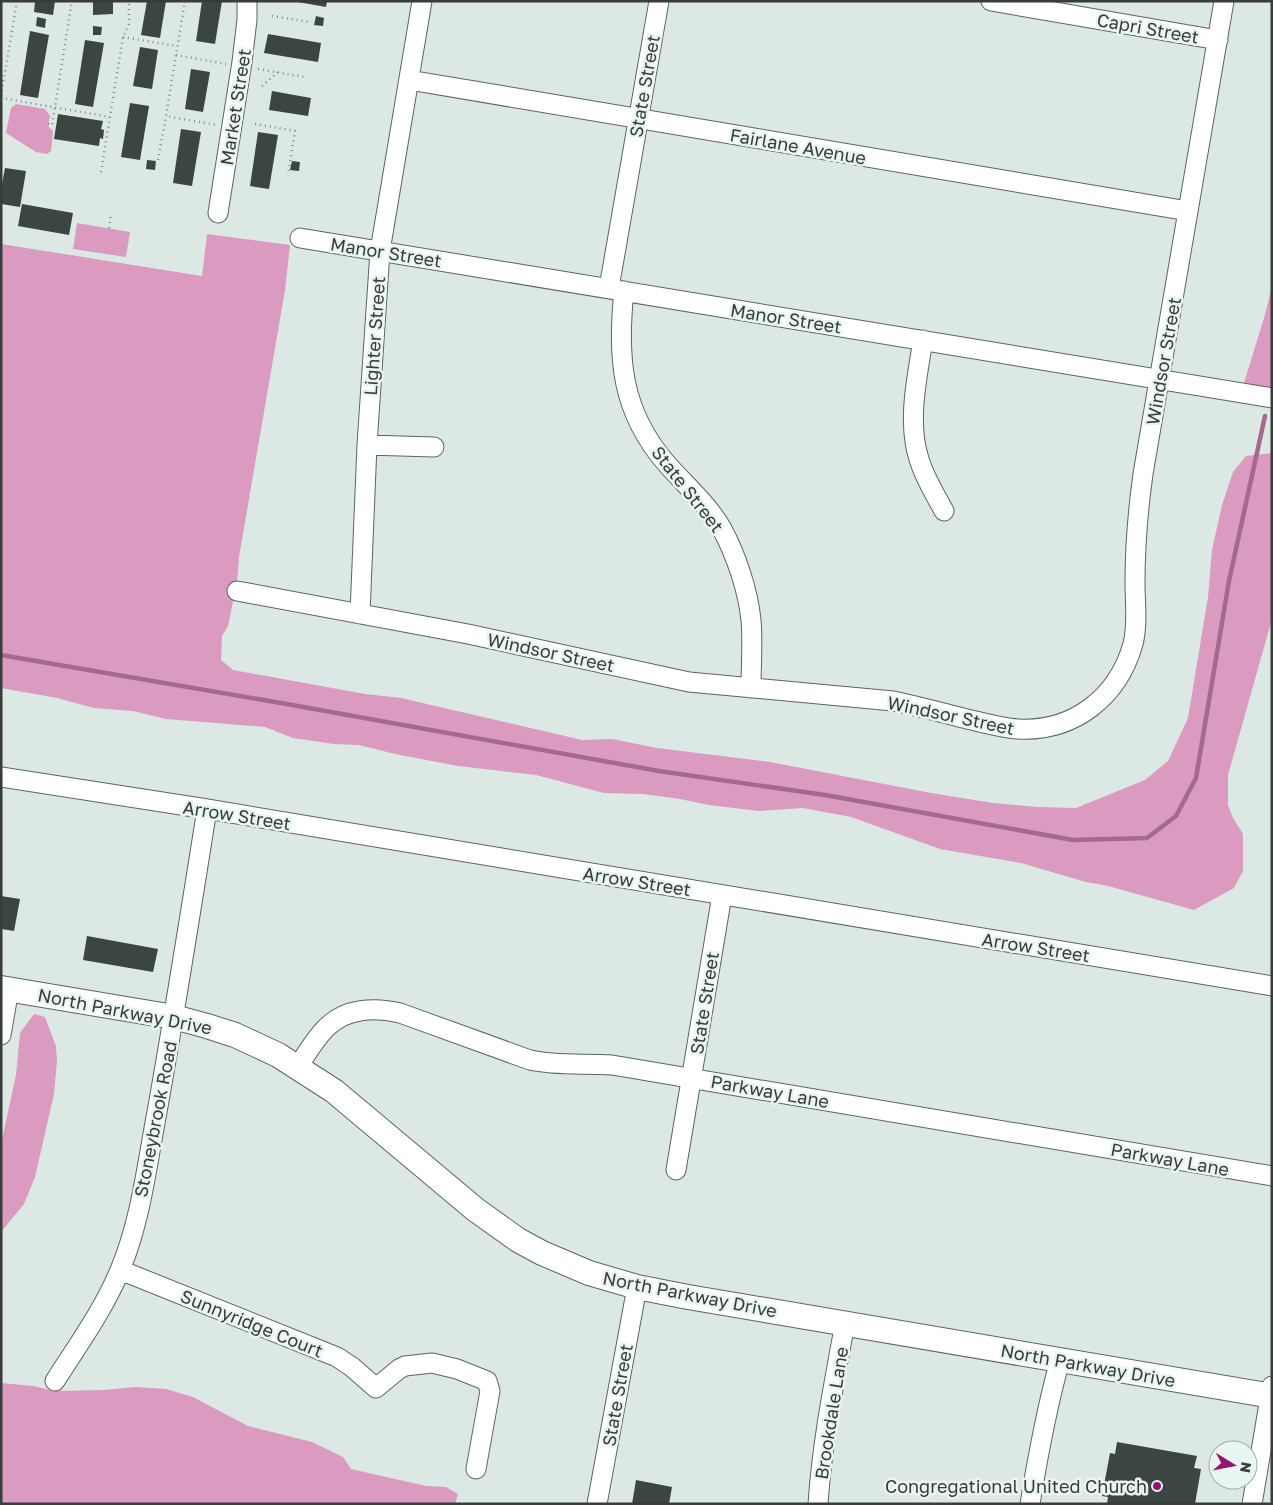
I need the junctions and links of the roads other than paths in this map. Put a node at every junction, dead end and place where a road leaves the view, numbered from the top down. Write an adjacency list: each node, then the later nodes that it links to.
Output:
1 (247, 1): 10 (street, Market Street)
2 (422, 1): 7 (street, Lighter Street)
3 (659, 1): 8 (street, State Street)
4 (990, 1): 6 (street, Capri Street)
5 (1224, 1): 6 (street, Windsor Street)
6 (1218, 40): 9 (street, Windsor Street)
7 (409, 80): 8 (street, Fairlane Avenue); 12 (street, Lighter Street)
8 (638, 119): 9 (street, Fairlane Avenue); 13 (street, State Street)
9 (1188, 211): 15 (street, Windsor Street)
10 (218, 213)
11 (300, 238): 12 (street, Manor Street)
12 (380, 251): 13 (street, Manor Street); 17 (street, Lighter Street)
13 (616, 290): 14 (street, Manor Street); 22 (street, State Street)
14 (923, 340): 15 (street, Manor Street); 19 (street)
15 (1160, 380): 16 (street, Manor Street); 22 (street, Windsor Street)
16 (1272, 398)
17 (367, 445): 18 (street); 21 (street, Lighter Street)
18 (434, 448)
19 (944, 511)
20 (237, 591): 21 (street, Windsor Street)
21 (360, 614): 22 (street, Windsor Street)
22 (751, 688)
23 (1, 777): 24 (street, Arrow Street)
24 (207, 809): 25 (street, Arrow Street); 28 (street, Stoneybrook Road)
25 (722, 895): 26 (street, Arrow Street); 31 (street, State Street)
26 (1272, 986)
27 (5, 988): 28 (main road, North Parkway Drive); 29 (street)
28 (174, 1017): 30 (main road, North Parkway Drive); 34 (street, Stoneybrook Road)
29 (1, 1035)
30 (298, 1067): 31 (street, Parkway Lane); 35 (main road, North Parkway Drive)
31 (692, 1078): 32 (street, State Street); 33 (street, Parkway Lane)
32 (676, 1170)
33 (1272, 1176)
34 (120, 1270): 38 (street, Stoneybrook Road); 40 (street, Sunnyridge Court)
35 (637, 1287): 36 (main road, North Parkway Drive); 41 (street, State Street)
36 (845, 1323): 37 (main road, North Parkway Drive); 42 (street, Brookdale Lane)
37 (1060, 1360): 39 (main road, North Parkway Drive); 43 (street)
38 (55, 1381)
39 (1271, 1392): 44 (street)
40 (476, 1469)
41 (597, 1504)
42 (818, 1504)
43 (1030, 1504)
44 (1252, 1504)

